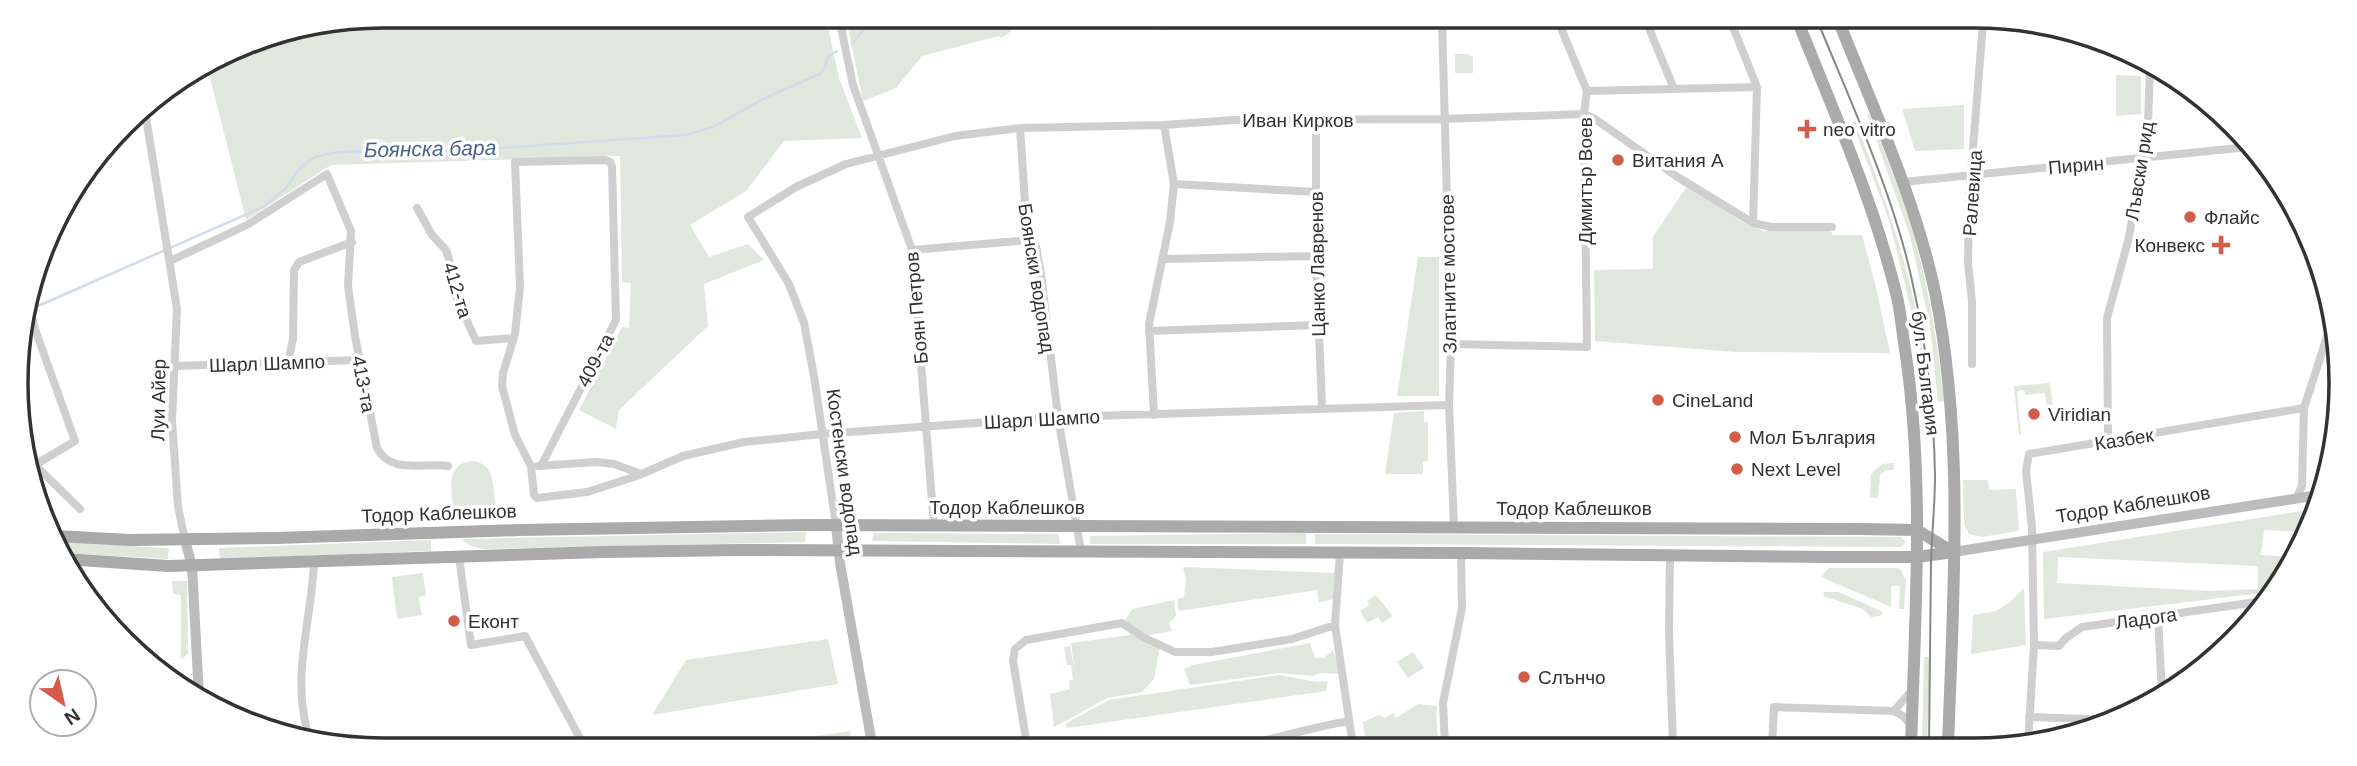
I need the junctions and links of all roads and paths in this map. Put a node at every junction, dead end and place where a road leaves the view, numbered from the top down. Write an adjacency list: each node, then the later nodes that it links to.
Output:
1 (841, 28): 20 (street, Боян Петров)
2 (1442, 28): 15 (street, Златните мостове)
3 (1561, 28): 12 (street, Димитър Воев)
4 (1649, 28): 11 (street)
5 (1733, 28): 10 (street)
6 (1800, 28): 66 (main road, бул. България)
7 (1841, 28): 23 (main road, бул. България)
8 (1983, 28): 22 (street, Ралевица)
9 (2150, 75): 21 (street, Лъвски рид)
10 (1758, 87): 11 (street); 28 (street)
11 (1674, 89): 12 (street)
12 (1587, 91): 13 (street, Димитър Воев)
13 (1584, 114): 15 (street, Иван Кирков); 28 (street); 41 (street, Димитър Воев)
14 (147, 118): 33 (street, Луи Айер)
15 (1444, 118): 16 (street, Иван Кирков); 41 (street, Златните мостове)
16 (1316, 120): 17 (street, Иван Кирков); 25 (street, Цанко Лавренов)
17 (1164, 125): 18 (street, Иван Кирков); 24 (street)
18 (1020, 128): 20 (street, Иван Кирков); 30 (street, Боянски водопад)
19 (2240, 148): 21 (street, Пирин)
20 (877, 154): 27 (street, Иван Кирков); 32 (street, Боян Петров)
21 (2143, 159): 22 (street, Пирин); 53 (street, Лъвски рид)
22 (1971, 175): 23 (street, Пирин); 44 (street, Ралевица)
23 (1903, 182): 73 (main road, бул. България)
24 (1174, 184): 25 (street); 35 (street)
25 (1316, 192): 34 (street, Цанко Лавренов)
26 (417, 208): 39 (street, 412-та)
27 (748, 217): 52 (street, Костенски водопад)
28 (1753, 223): 29 (street)
29 (1832, 227)
30 (1031, 240): 32 (street); 50 (street, Боянски водопад)
31 (352, 242): 33 (street, 413-та); 42 (street, 413-та); 43 (street)
32 (912, 250): 51 (street, Боян Петров)
33 (168, 252): 45 (street, Луи Айер)
34 (1316, 257): 35 (street); 37 (street, Цанко Лавренов)
35 (1164, 259): 38 (street)
36 (33, 323): 54 (street)
37 (1318, 325): 38 (street); 47 (street, Цанко Лавренов)
38 (1149, 331): 49 (street)
39 (514, 338): 56 (street); 56 (street, 409-та)
40 (2326, 339): 48 (street)
41 (1451, 344): 46 (street, Златните мостове)
42 (359, 360): 43 (street, Шарл Шампо); 55 (street, 413-та)
43 (288, 362): 45 (street, Шарл Шампо)
44 (1972, 364)
45 (175, 366): 69 (street, Луи Айер)
46 (1449, 405): 47 (street, Шарл Шампо); 65 (street, Златните мостове)
47 (1322, 408): 49 (street, Шарл Шампо)
48 (2304, 408): 53 (street, Казбек); 60 (street)
49 (1154, 415): 50 (street, Шарл Шампо)
50 (1058, 417): 51 (street, Шарл Шампо); 64 (street, Боянски водопад)
51 (926, 426): 52 (street, Шарл Шампо); 63 (street, Боян Петров)
52 (822, 434): 58 (street, Шарл Шампо); 62 (street, Костенски водопад)
53 (2108, 441): 68 (street, Казбек)
54 (38, 464)
55 (448, 466)
56 (536, 466): 58 (street); 58 (street, Шарл Шампо)
57 (39, 469): 61 (street)
58 (641, 474)
59 (2310, 497): 60 (main road, Тодор Каблешков)
60 (2296, 499): 68 (main road, Тодор Каблешков)
61 (79, 509)
62 (836, 526): 63 (main road, Тодор Каблешков); 69 (main road, Тодор Каблешков); 70 (main road, Костенски водопад)
63 (934, 526): 64 (main road, Тодор Каблешков)
64 (1077, 526): 65 (main road, Тодор Каблешков); 71 (street, Боянски водопад)
65 (1454, 527): 66 (main road, Тодор Каблешков)
66 (1917, 530): 73 (main road); 77 (main road, бул. България)
67 (64, 537): 69 (main road, Тодор Каблешков)
68 (2033, 539): 73 (main road, Тодор Каблешков); 84 (street)
69 (186, 540): 80 (main road, Луи Айер)
70 (839, 550): 71 (main road, Тодор Каблешков); 76 (main road, Тодор Каблешков); 96 (main road, Костенски водопад)
71 (1081, 551): 74 (main road, Тодор Каблешков)
72 (1461, 552): 74 (main road, Тодор Каблешков); 75 (main road, Тодор Каблешков); 100 (street)
73 (1953, 552): 77 (main road, Тодор Каблешков); 104 (main road, бул. България)
74 (1339, 553): 83 (street)
75 (1670, 555): 77 (main road, Тодор Каблешков); 101 (street)
76 (459, 557): 79 (main road, Тодор Каблешков); 95 (street)
77 (1917, 557): 87 (main road, бул. България)
78 (76, 560): 80 (main road, Тодор Каблешков)
79 (314, 563): 80 (main road, Тодор Каблешков); 93 (street)
80 (192, 566): 86 (main road, Луи Айер)
81 (2253, 603): 82 (street, Ладога)
82 (2158, 616): 84 (street, Ладога); 85 (street)
83 (1335, 625): 91 (street); 97 (street)
84 (2034, 645): 89 (street)
85 (2161, 684)
86 (199, 686)
87 (1913, 688): 88 (street); 92 (main road, бул. България)
88 (1894, 711): 92 (street); 102 (street)
89 (2029, 717): 90 (street); 94 (street)
90 (2088, 719)
91 (1349, 721): 98 (street); 99 (street)
92 (1912, 726): 103 (main road, бул. България)
93 (306, 729)
94 (2028, 734)
95 (580, 738)
96 (871, 738)
97 (1026, 738)
98 (1282, 738)
99 (1352, 738)
100 (1445, 738)
101 (1673, 738)
102 (1772, 738)
103 (1911, 738)
104 (1948, 738)

